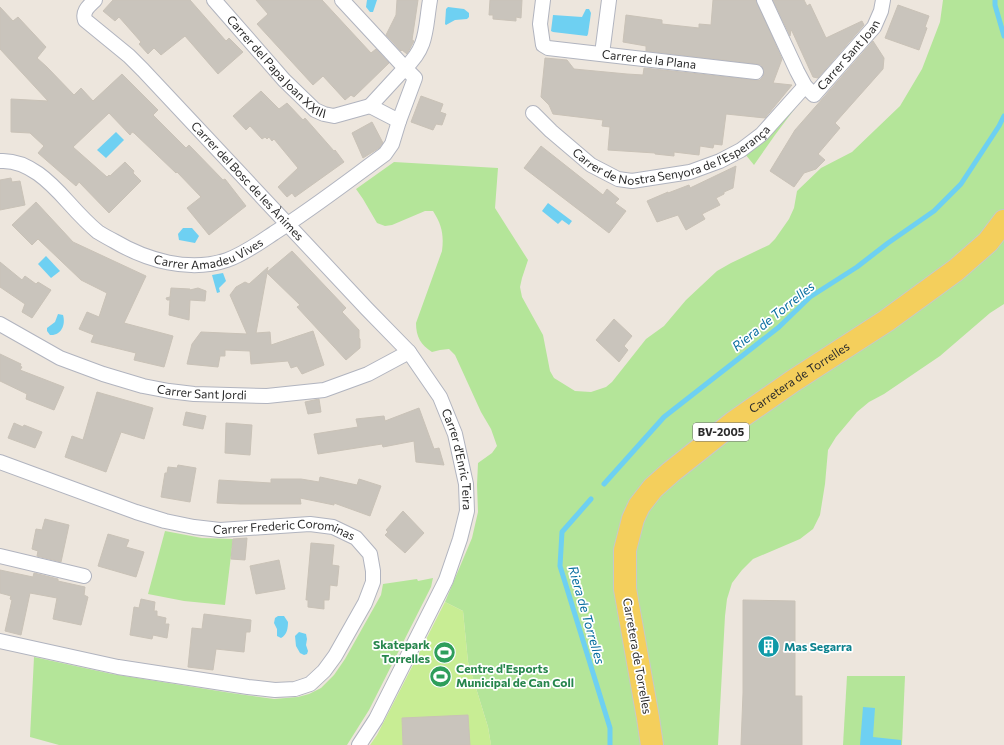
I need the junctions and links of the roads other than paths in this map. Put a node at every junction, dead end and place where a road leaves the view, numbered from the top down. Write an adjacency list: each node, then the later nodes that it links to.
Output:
1 (95, 0): 18 (street, Carrer del Bosc de les Ànimes)
2 (214, 0): 13 (street, Carrer del Papa Joan XXIII)
3 (342, 0): 10 (street)
4 (430, 0): 10 (street)
5 (543, 0): 9 (street, Carrer de la Plana)
6 (609, 0): 9 (street)
7 (764, 0): 12 (street)
8 (883, 0): 12 (street, Carrer Sant Joan)
9 (602, 54): 11 (street, Carrer de la Plana)
10 (405, 68): 13 (street); 15 (street, Carrer Amadeu Vives)
11 (756, 72)
12 (805, 86): 14 (street, Carrer de Nostra Senyora de l'Esperança)
13 (370, 106): 15 (street)
14 (533, 113)
15 (399, 121): 18 (street, Carrer Amadeu Vives)
16 (0, 161): 18 (street, Carrer Amadeu Vives)
17 (1004, 222): 26 (main road, Carretera de Torrelles / BV-2005)
18 (287, 225): 20 (street, Carrer del Bosc de les Ànimes)
19 (0, 324): 20 (street, Carrer Sant Jordi)
20 (409, 352): 25 (street, Carrer d'Enric Teira)
21 (0, 462): 24 (street, Carrer Frederic Corominas)
22 (0, 556): 23 (street)
23 (84, 576)
24 (0, 641)
25 (359, 745)
26 (652, 745)

